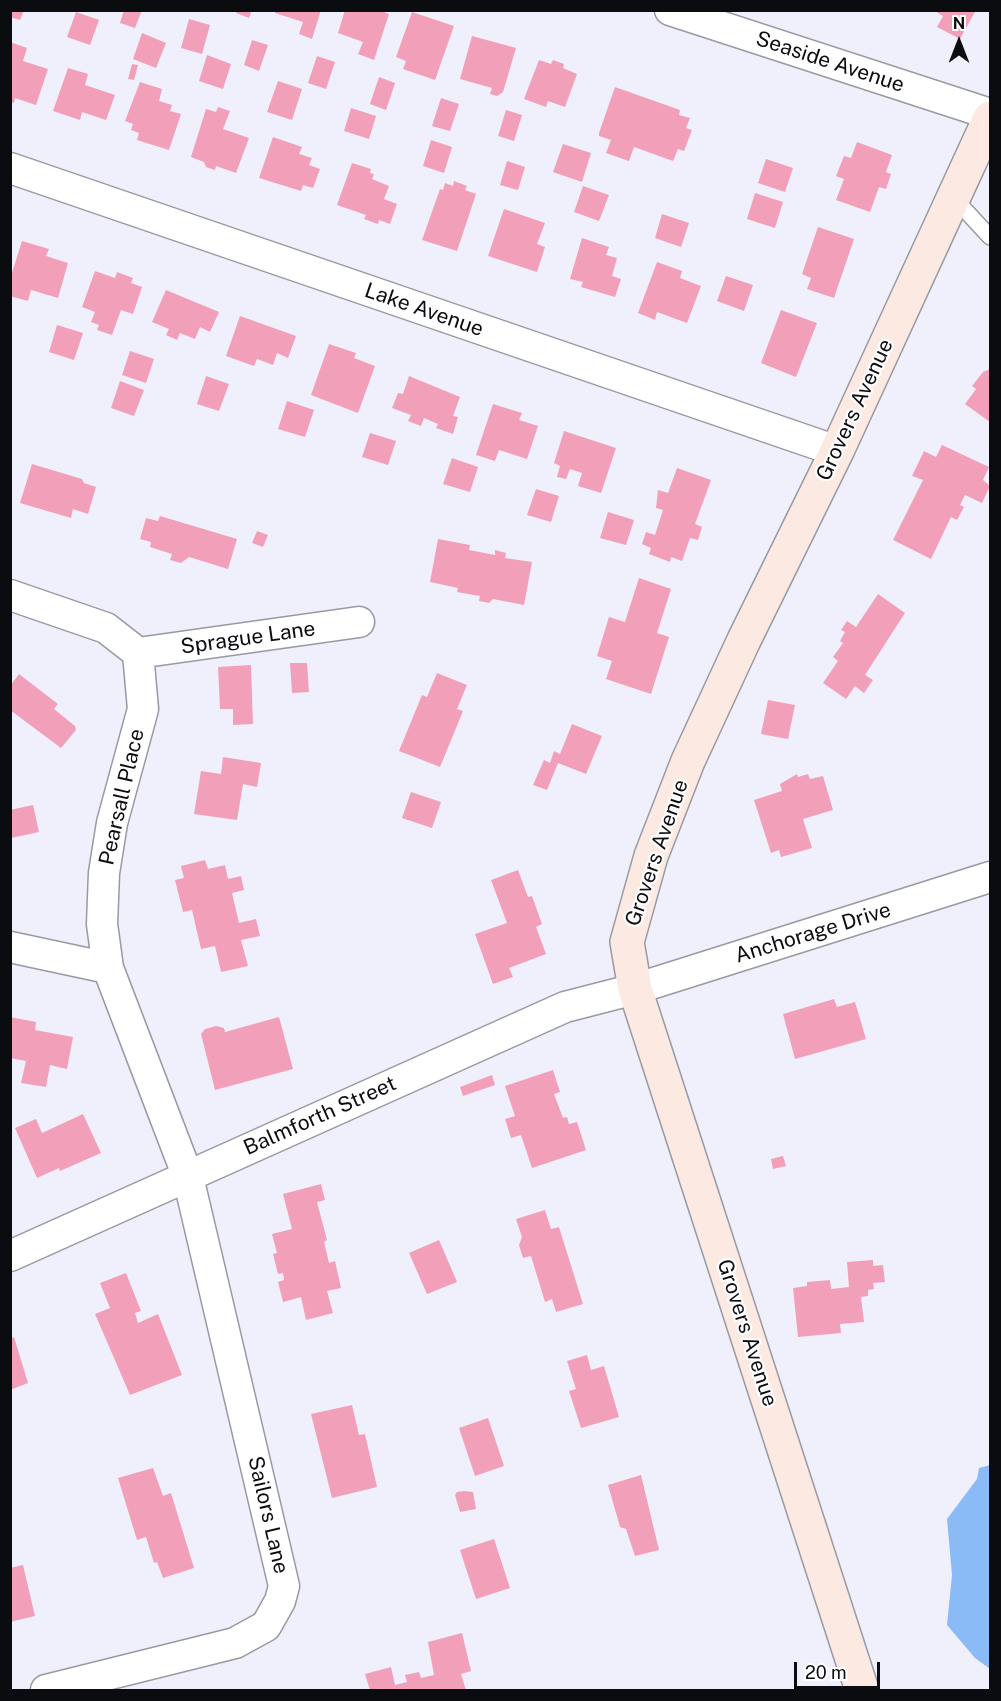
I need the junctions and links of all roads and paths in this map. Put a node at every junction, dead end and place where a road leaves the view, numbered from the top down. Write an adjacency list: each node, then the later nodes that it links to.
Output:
1 (670, 10): 2 (street, Seaside Avenue)
2 (990, 116): 4 (street, Grovers Avenue)
3 (10, 168): 6 (street, Lake Avenue)
4 (954, 198): 5 (lane); 6 (street, Grovers Avenue)
5 (990, 237)
6 (837, 451): 13 (street, Grovers Avenue)
7 (10, 595): 9 (street)
8 (359, 622): 9 (street, Sprague Lane)
9 (138, 653): 12 (street, Pearsall Place)
10 (990, 877): 13 (street, Anchorage Drive)
11 (10, 947): 12 (street)
12 (108, 968): 14 (street, Pearsall Place)
13 (635, 989): 14 (street, Balmforth Street); 17 (street, Grovers Avenue)
14 (188, 1177): 15 (street, Balmforth Street); 16 (street, Sailors Lane)
15 (10, 1256)
16 (46, 1690)
17 (862, 1690)

